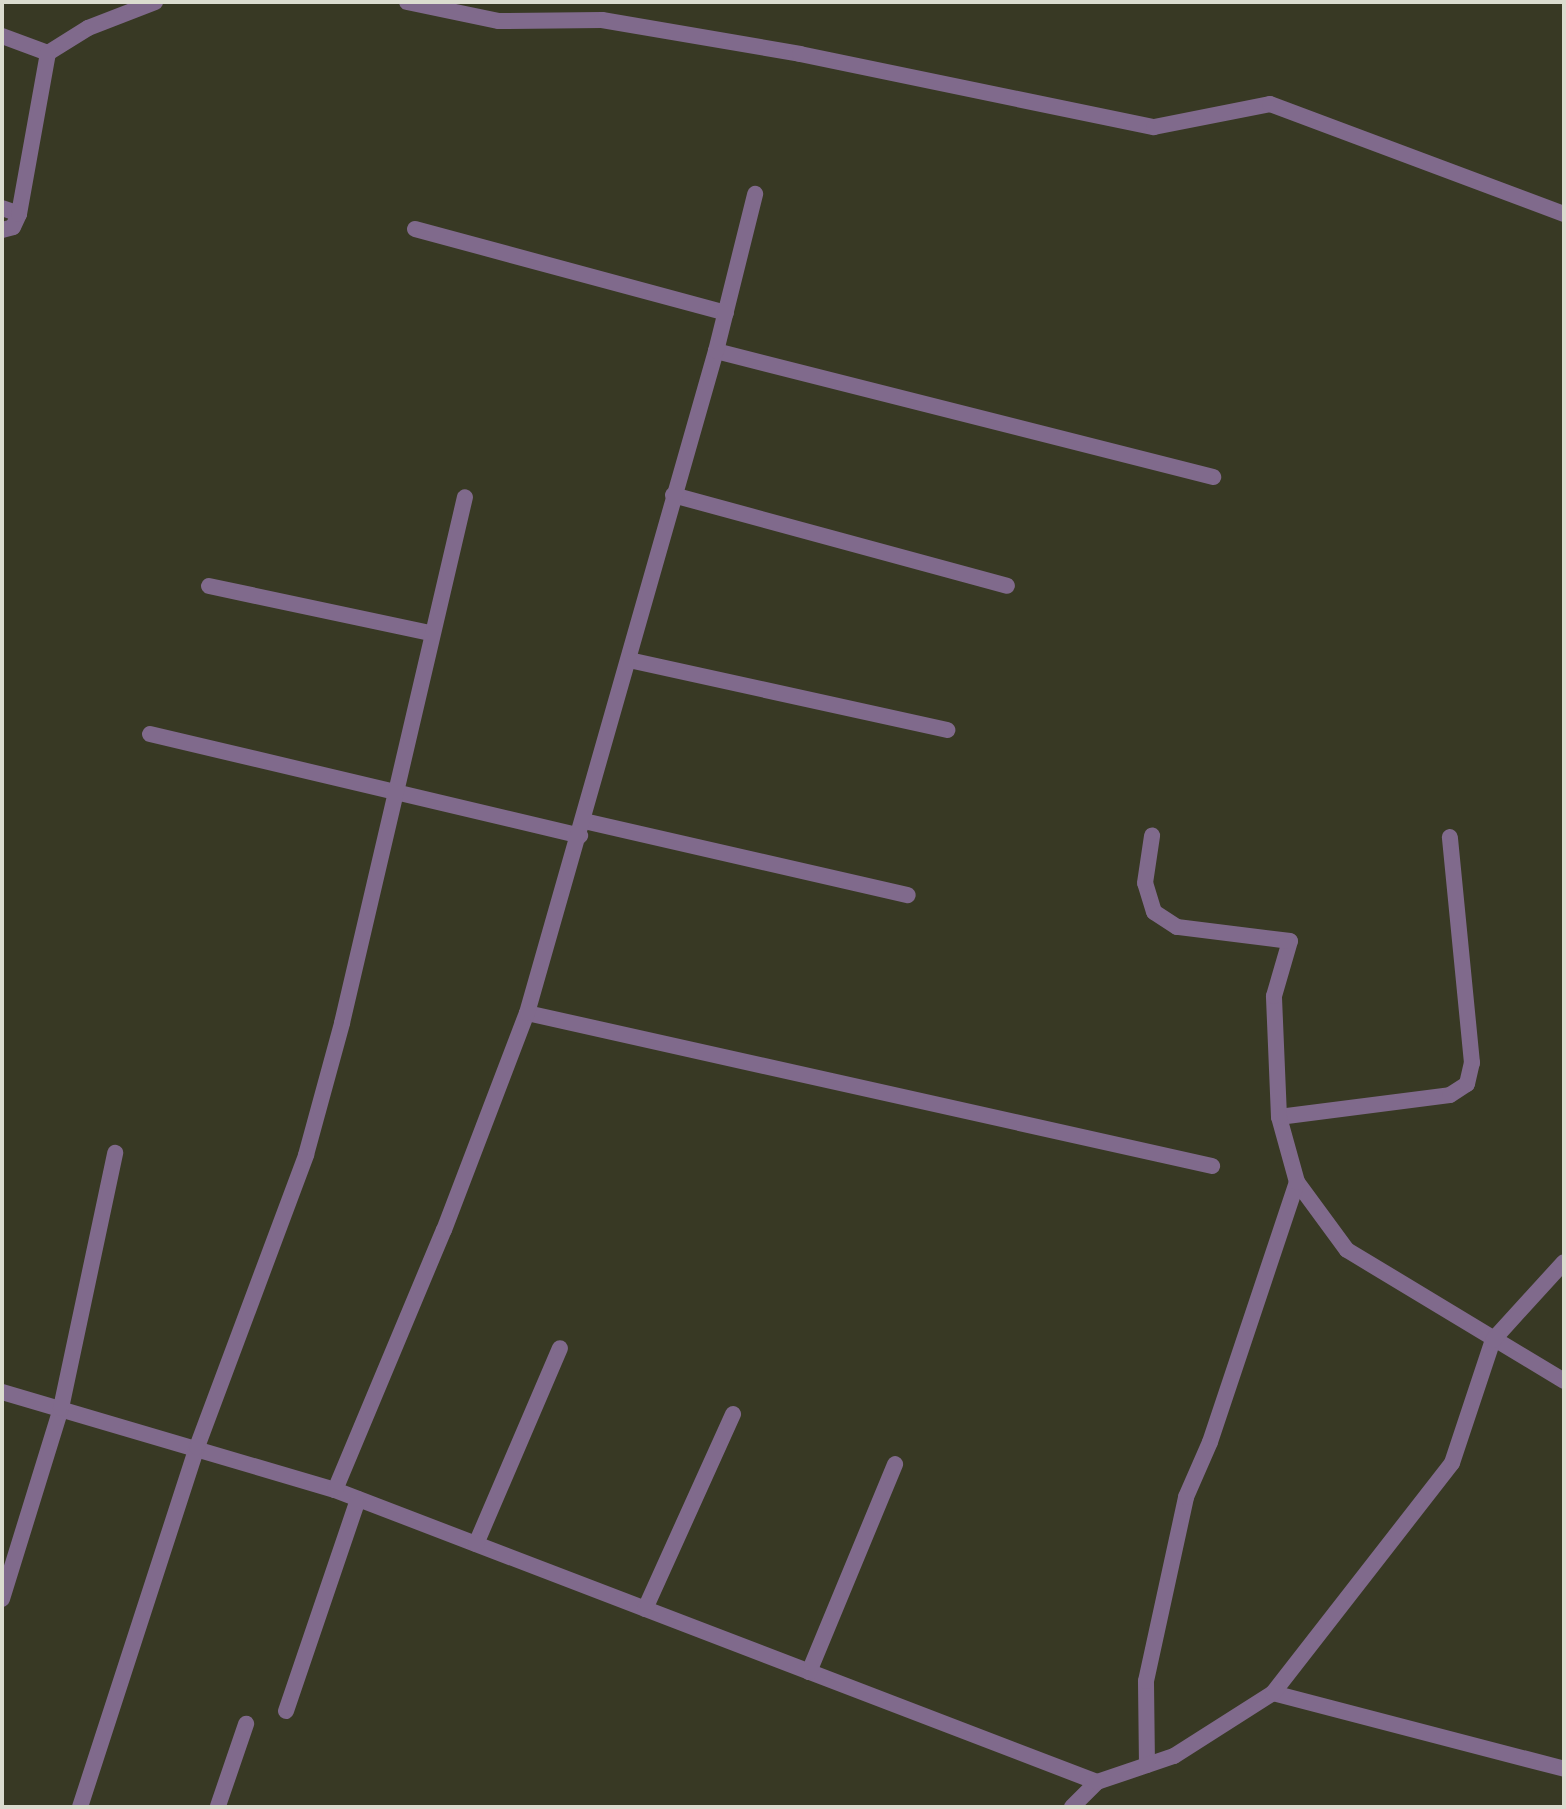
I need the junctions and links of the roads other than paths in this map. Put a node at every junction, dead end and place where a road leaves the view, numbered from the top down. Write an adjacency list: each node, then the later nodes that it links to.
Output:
1 (155, 2): 3 (street)
2 (407, 2): 9 (street)
3 (136, 5): 5 (street)
4 (2, 36): 5 (street)
5 (48, 53): 8 (street)
6 (755, 194): 12 (street)
7 (2, 208): 8 (street)
8 (19, 214): 11 (street)
9 (1564, 214)
10 (415, 229): 12 (street)
11 (2, 230)
12 (726, 313): 13 (street)
13 (716, 351): 14 (street); 15 (street)
14 (1213, 477)
15 (673, 495): 18 (street); 20 (street)
16 (465, 497): 19 (street)
17 (209, 586): 19 (street)
18 (1007, 586)
19 (430, 633): 23 (street)
20 (629, 660): 21 (street); 24 (street)
21 (947, 730)
22 (150, 734): 23 (street)
23 (393, 793): 24 (street); 40 (street)
24 (582, 828): 27 (street); 28 (street)
25 (1152, 836): 29 (street)
26 (1450, 837): 29 (street)
27 (908, 895)
28 (527, 1013): 31 (street); 42 (street)
29 (1279, 1117): 32 (street)
30 (115, 1153): 38 (street)
31 (1212, 1166)
32 (1297, 1182): 34 (street); 51 (street)
33 (1564, 1262): 34 (street)
34 (1493, 1340): 36 (street); 48 (street)
35 (560, 1348): 44 (street)
36 (1564, 1381)
37 (2, 1392): 38 (street)
38 (61, 1408): 40 (street); 45 (street)
39 (733, 1414): 46 (street)
40 (197, 1447): 42 (street); 54 (street)
41 (895, 1464): 47 (street)
42 (335, 1490): 43 (street)
43 (358, 1499): 44 (street); 49 (street)
44 (476, 1544): 46 (street)
45 (2, 1599)
46 (645, 1609): 47 (street)
47 (809, 1672): 53 (street)
48 (1273, 1693): 51 (street); 52 (street)
49 (286, 1711)
50 (246, 1724): 55 (street)
51 (1147, 1765): 53 (street)
52 (1564, 1769)
53 (1097, 1782): 56 (street)
54 (80, 1807)
55 (219, 1807)
56 (1072, 1807)

